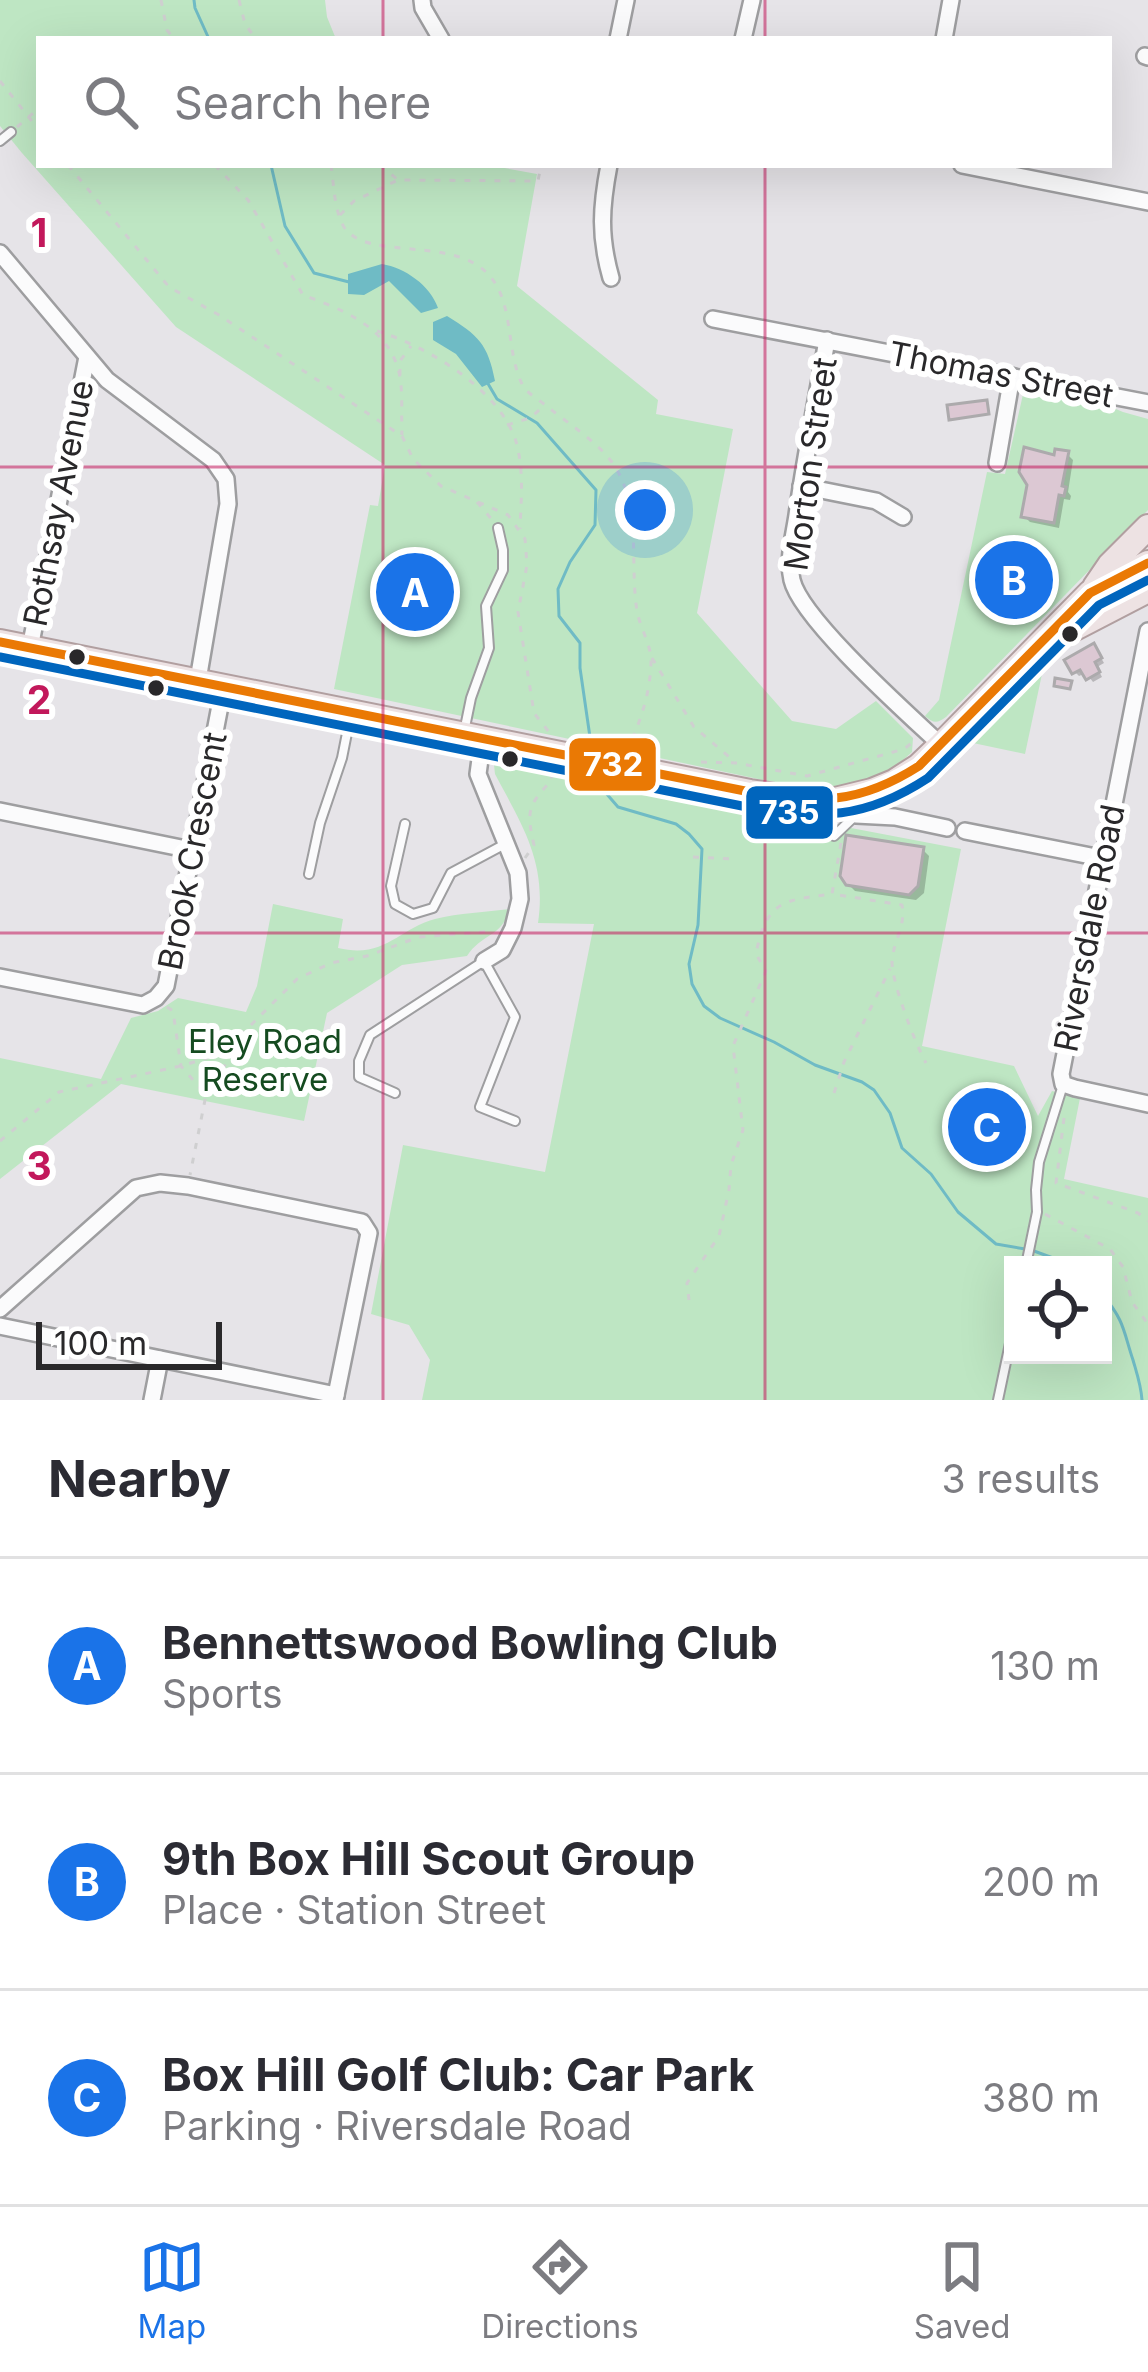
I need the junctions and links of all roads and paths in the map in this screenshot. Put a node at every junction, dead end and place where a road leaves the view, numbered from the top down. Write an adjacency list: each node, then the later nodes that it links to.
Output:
1 (161, 0): 7 (path)
2 (239, 0): 8 (path)
3 (422, 0): 9 (street)
4 (626, 0): 10 (street)
5 (752, 0): 11 (street)
6 (951, 0): 12 (street)
7 (172, 36)
8 (254, 36)
9 (439, 36)
10 (619, 36)
11 (744, 36)
12 (945, 36)
13 (0, 81): 15 (path)
14 (36, 110): 15 (path)
15 (28, 117): 16 (path); 17 (path)
16 (36, 126)
17 (11, 132): 18 (lane)
18 (0, 141)
19 (70, 168): 41 (path)
20 (217, 168): 32 (path)
21 (331, 168): 28 (path)
22 (384, 168): 26 (path)
23 (540, 168): 26 (path)
24 (608, 168): 30 (street)
25 (977, 168): 27 (street)
26 (398, 180): 28 (path)
27 (1148, 202)
28 (339, 216): 39 (path)
29 (0, 253): 35 (street)
30 (611, 278)
31 (713, 319): 33 (street, Thomas Street)
32 (374, 330): 34 (path); 36 (path)
33 (827, 340): 37 (street, Thomas Street); 43 (street, Morton Street)
34 (412, 344): 36 (path); 40 (path)
35 (87, 358): 55 (street, Rothsay Avenue); 57 (street, Brook Crescent)
36 (400, 376): 41 (path)
37 (1012, 376): 38 (street, Thomas Street); 42 (street)
38 (1148, 403)
39 (546, 405): 40 (path); 56 (path)
40 (507, 425): 48 (path)
41 (402, 436): 44 (path)
42 (997, 463)
43 (801, 486): 45 (street); 61 (street, Morton Street)
44 (477, 501): 47 (path); 48 (path)
45 (903, 517)
46 (1148, 527): 51 (main road)
47 (498, 528): 60 (lane)
48 (520, 531): 59 (path)
49 (1148, 563): 51 (main road)
50 (1148, 590): 54 (main road)
51 (1090, 593): 54 (main road)
52 (1148, 631): 78 (street, Riversdale Road)
53 (0, 642): 55 (main road)
54 (1040, 647): 61 (main road)
55 (30, 648): 57 (main road)
56 (652, 658): 62 (path); 65 (path)
57 (211, 683): 58 (main road); 76 (street, Brook Crescent)
58 (352, 711): 60 (main road); 81 (lane)
59 (550, 733)
60 (473, 735): 63 (main road); 75 (street)
61 (934, 739): 65 (path); 66 (main road)
62 (619, 757): 63 (main road); 68 (main road)
63 (559, 761): 80 (path)
64 (696, 762): 65 (path)
65 (736, 763)
66 (894, 782): 68 (main road); 69 (street)
67 (0, 812): 76 (street)
68 (851, 812): 69 (street); 70 (path); 74 (lane); 82 (path)
69 (895, 817): 72 (street)
70 (812, 819)
71 (405, 824): 83 (lane)
72 (947, 828)
73 (965, 832): 78 (street)
74 (834, 836)
75 (508, 843): 80 (street); 83 (lane)
76 (191, 850): 89 (street, Brook Crescent)
77 (693, 857): 79 (path)
78 (1101, 858): 93 (street, Riversdale Road)
79 (733, 859)
80 (518, 873): 84 (street)
81 (309, 874)
82 (832, 894): 87 (path); 104 (path)
83 (412, 914): 85 (path)
84 (513, 928): 85 (path); 86 (street)
85 (419, 937): 90 (path)
86 (484, 961): 94 (lane); 98 (lane)
87 (892, 966): 91 (path); 95 (path)
88 (0, 977): 89 (street, Brook Crescent)
89 (156, 998): 92 (path)
90 (246, 1031): 92 (path); 96 (path)
91 (926, 1064)
92 (181, 1066): 96 (path); 99 (path)
93 (1069, 1086): 97 (street); 101 (lane); 102 (path)
94 (395, 1093)
95 (834, 1093)
96 (206, 1095): 100 (path)
97 (1148, 1104)
98 (515, 1121)
99 (0, 1141)
100 (188, 1186): 105 (street); 110 (street)
101 (1037, 1212): 103 (lane); 106 (path)
102 (1148, 1221)
103 (1028, 1256)
104 (689, 1300)
105 (0, 1309)
106 (1148, 1324)
107 (0, 1326): 108 (street)
108 (160, 1358): 110 (street); 111 (street)
109 (1006, 1364): 112 (lane)
110 (336, 1397)
111 (152, 1400)
112 (998, 1400)

